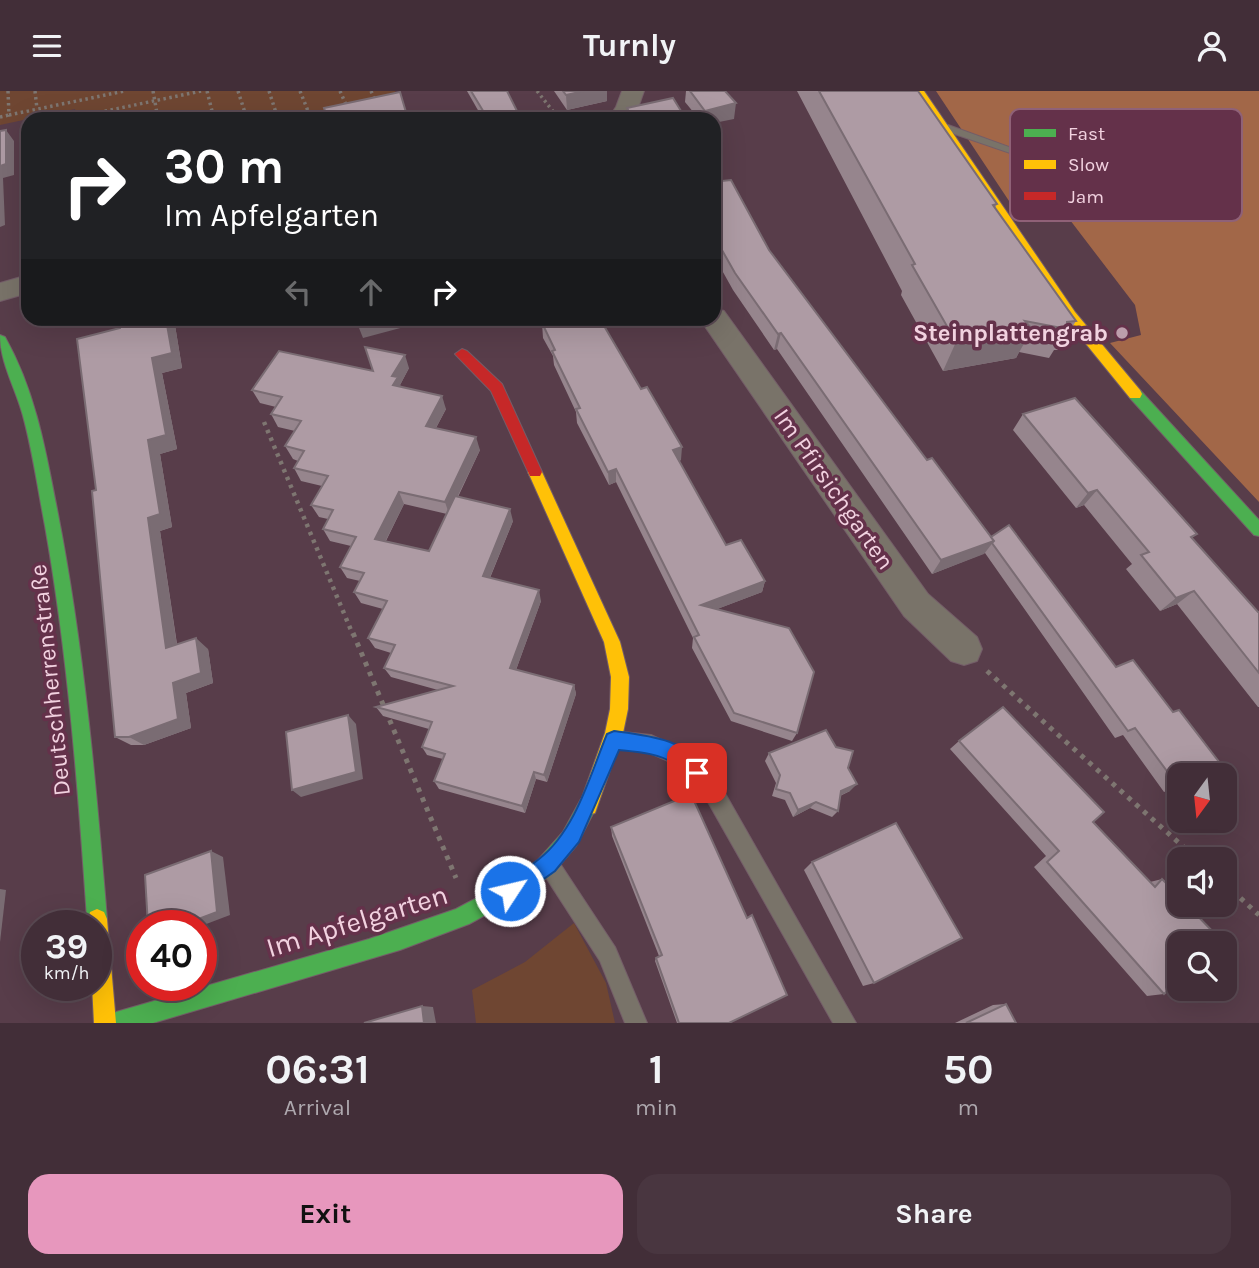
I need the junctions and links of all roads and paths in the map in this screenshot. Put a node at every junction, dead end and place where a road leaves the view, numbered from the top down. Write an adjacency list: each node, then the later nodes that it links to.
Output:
1 (8, 91): 31 (path)
2 (35, 91): 19 (path)
3 (124, 91): 19 (path)
4 (153, 91): 15 (path)
5 (201, 91): 15 (path)
6 (207, 91): 24 (path)
7 (238, 91): 25 (path)
8 (269, 91): 26 (path)
9 (300, 91): 27 (path)
10 (340, 91): 18 (path)
11 (371, 91): 16 (path)
12 (537, 91): 29 (path)
13 (633, 91): 30 (street)
14 (919, 91): 33 (street)
15 (155, 101): 22 (path); 23 (path)
16 (366, 104)
17 (357, 106): 18 (path)
18 (347, 108): 28 (path)
19 (37, 109): 21 (path)
20 (21, 112): 31 (path)
21 (23, 112)
22 (102, 112)
23 (157, 112)
24 (212, 112)
25 (245, 112)
26 (276, 112)
27 (309, 112)
28 (326, 112)
29 (554, 112)
30 (625, 112)
31 (9, 115): 32 (path)
32 (0, 117)
33 (944, 127): 34 (lane); 41 (street)
34 (1010, 150)
35 (21, 286): 36 (street)
36 (0, 292)
37 (719, 326): 42 (street, Im Pfirsichgarten)
38 (0, 340): 49 (street, Deutschherrenstraße)
39 (462, 355): 43 (street, Im Apfelgarten)
40 (264, 422): 47 (path)
41 (1259, 530)
42 (964, 649): 44 (path)
43 (614, 740): 45 (street, Im Apfelgarten); 52 (lane)
44 (1183, 847)
45 (548, 865): 47 (street, Im Apfelgarten); 51 (lane)
46 (1237, 895): 48 (path)
47 (471, 915): 50 (street, Im Apfelgarten)
48 (1259, 915)
49 (105, 1023)
50 (116, 1023)
51 (636, 1023)
52 (845, 1023)

